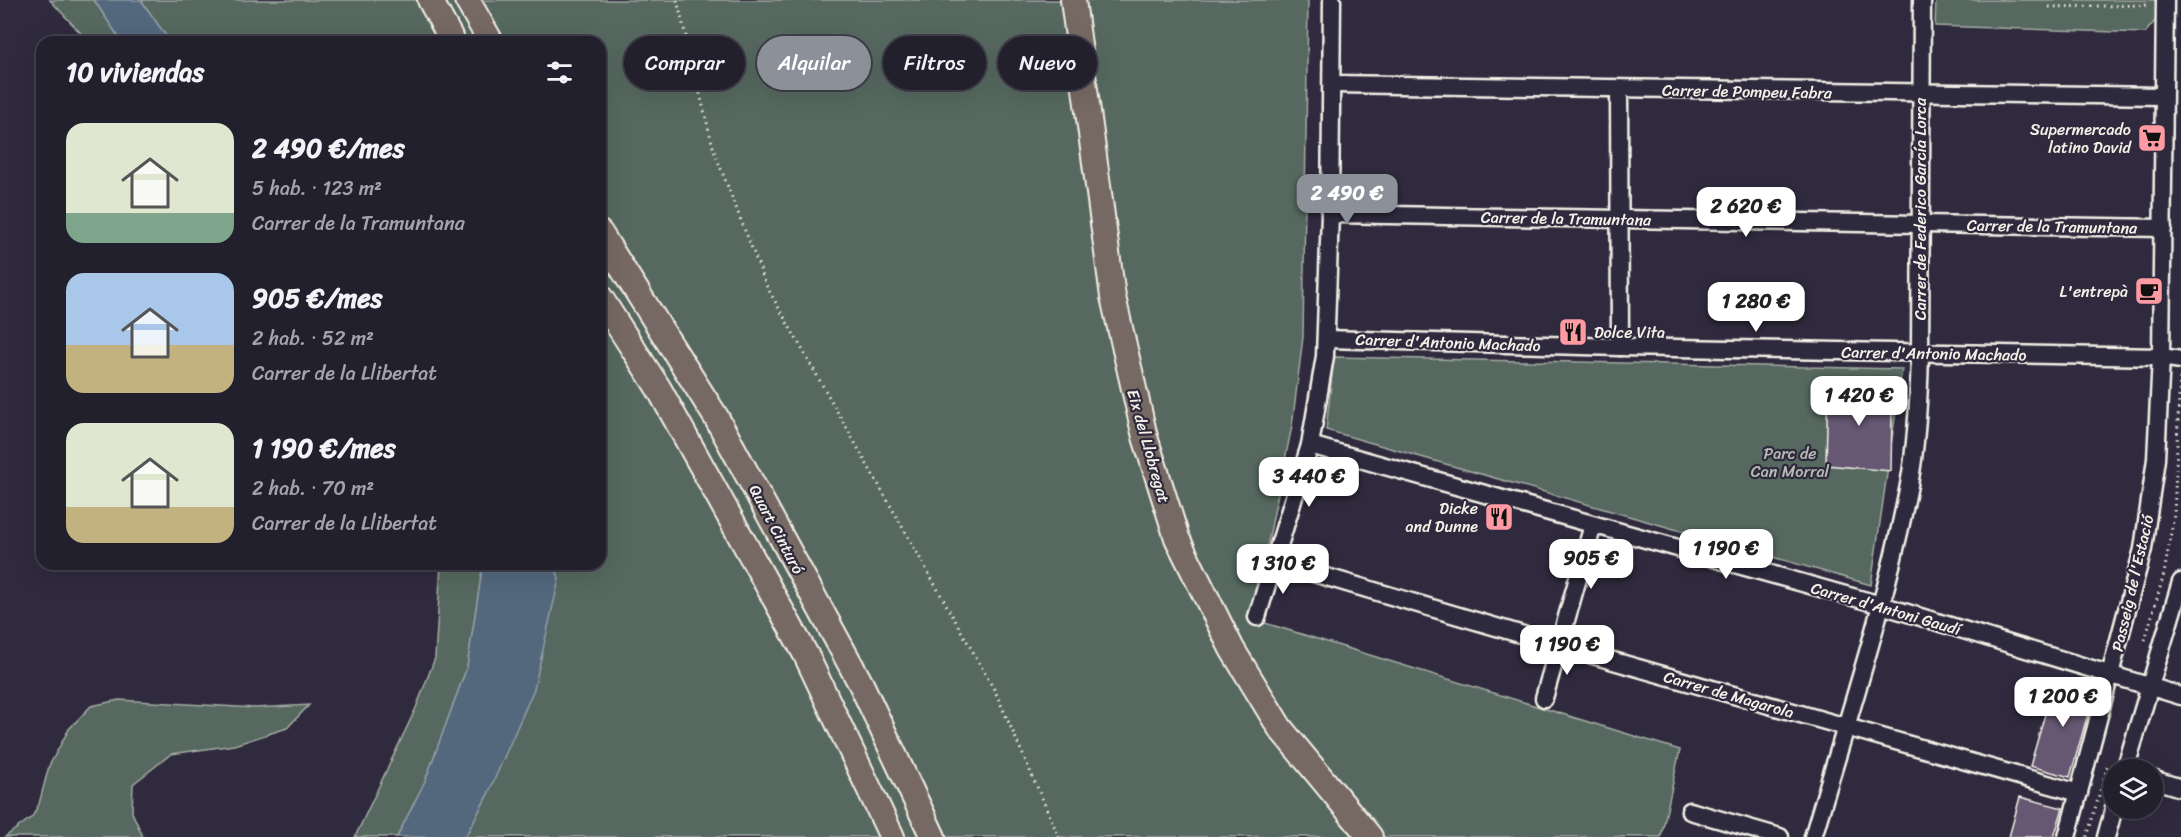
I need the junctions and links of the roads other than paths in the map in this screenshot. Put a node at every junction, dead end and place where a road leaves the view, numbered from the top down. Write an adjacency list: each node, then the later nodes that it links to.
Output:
1 (430, 0): 8 (highway)
2 (467, 0): 9 (highway)
3 (1058, 0): 45 (highway, Eix del Llobregat)
4 (1073, 0): 46 (highway, Eix del Llobregat)
5 (1332, 0): 10 (street)
6 (1922, 0): 12 (street, Carrer de Federico García Lorca)
7 (2165, 2): 13 (street, Passeig de l'Estació)
8 (450, 36)
9 (488, 36)
10 (1332, 84): 11 (street, Carrer de Pompeu Fabra); 14 (street)
11 (1619, 89): 12 (street, Carrer de Pompeu Fabra); 15 (street)
12 (1921, 94): 13 (street, Carrer de Pompeu Fabra); 16 (street, Carrer de Federico García Lorca)
13 (2162, 96): 17 (street, Passeig de l'Estació)
14 (1330, 214): 15 (street, Carrer de la Tramuntana); 20 (street)
15 (1620, 219): 16 (street, Carrer de la Tramuntana); 21 (street)
16 (1921, 224): 17 (street, Carrer de la Tramuntana); 22 (street, Carrer de Federico García Lorca)
17 (2163, 228): 23 (street, Passeig de l'Estació)
18 (606, 243): 44 (highway, Quart Cinturó)
19 (606, 306): 43 (highway)
20 (1326, 339): 21 (street, Carrer d'Antonio Machado); 25 (street)
21 (1620, 347): 22 (street, Carrer d'Antonio Machado)
22 (1920, 353): 23 (street, Carrer d'Antonio Machado); 29 (street, Carrer de Federico García Lorca)
23 (2161, 357): 24 (street, Carrer d'Antonio Machado); 32 (street, Passeig de l'Estació)
24 (2181, 360)
25 (1310, 445): 26 (street, Carrer d'Antoni Gaudí); 27 (street)
26 (1593, 525): 29 (street, Carrer d'Antoni Gaudí); 31 (street)
27 (1276, 562): 30 (street); 31 (street, Carrer de Magarola)
28 (2181, 582): 33 (street)
29 (1881, 605): 32 (street, Carrer d'Antoni Gaudí); 36 (street, Carrer de Federico García Lorca)
30 (1257, 617)
31 (1557, 645): 35 (street); 36 (street, Carrer de Magarola)
32 (2109, 675): 33 (street, Carrer d'Antoni Gaudí); 40 (street, Passeig de l'Estació)
33 (2150, 686): 34 (street, Carrer d'Antoni Gaudí); 37 (street)
34 (2181, 696)
35 (1544, 698)
36 (1845, 727): 40 (street, Carrer de Magarola); 48 (street, Carrer de Federico García Lorca)
37 (2128, 759)
38 (2163, 782): 39 (street)
39 (2181, 788)
40 (2079, 793): 49 (street, Passeig de l'Estació)
41 (1690, 812): 47 (street)
42 (2111, 819): 50 (street)
43 (892, 837)
44 (933, 837)
45 (1347, 837)
46 (1370, 837)
47 (1779, 837)
48 (1813, 837)
49 (2067, 837)
50 (2106, 837)

